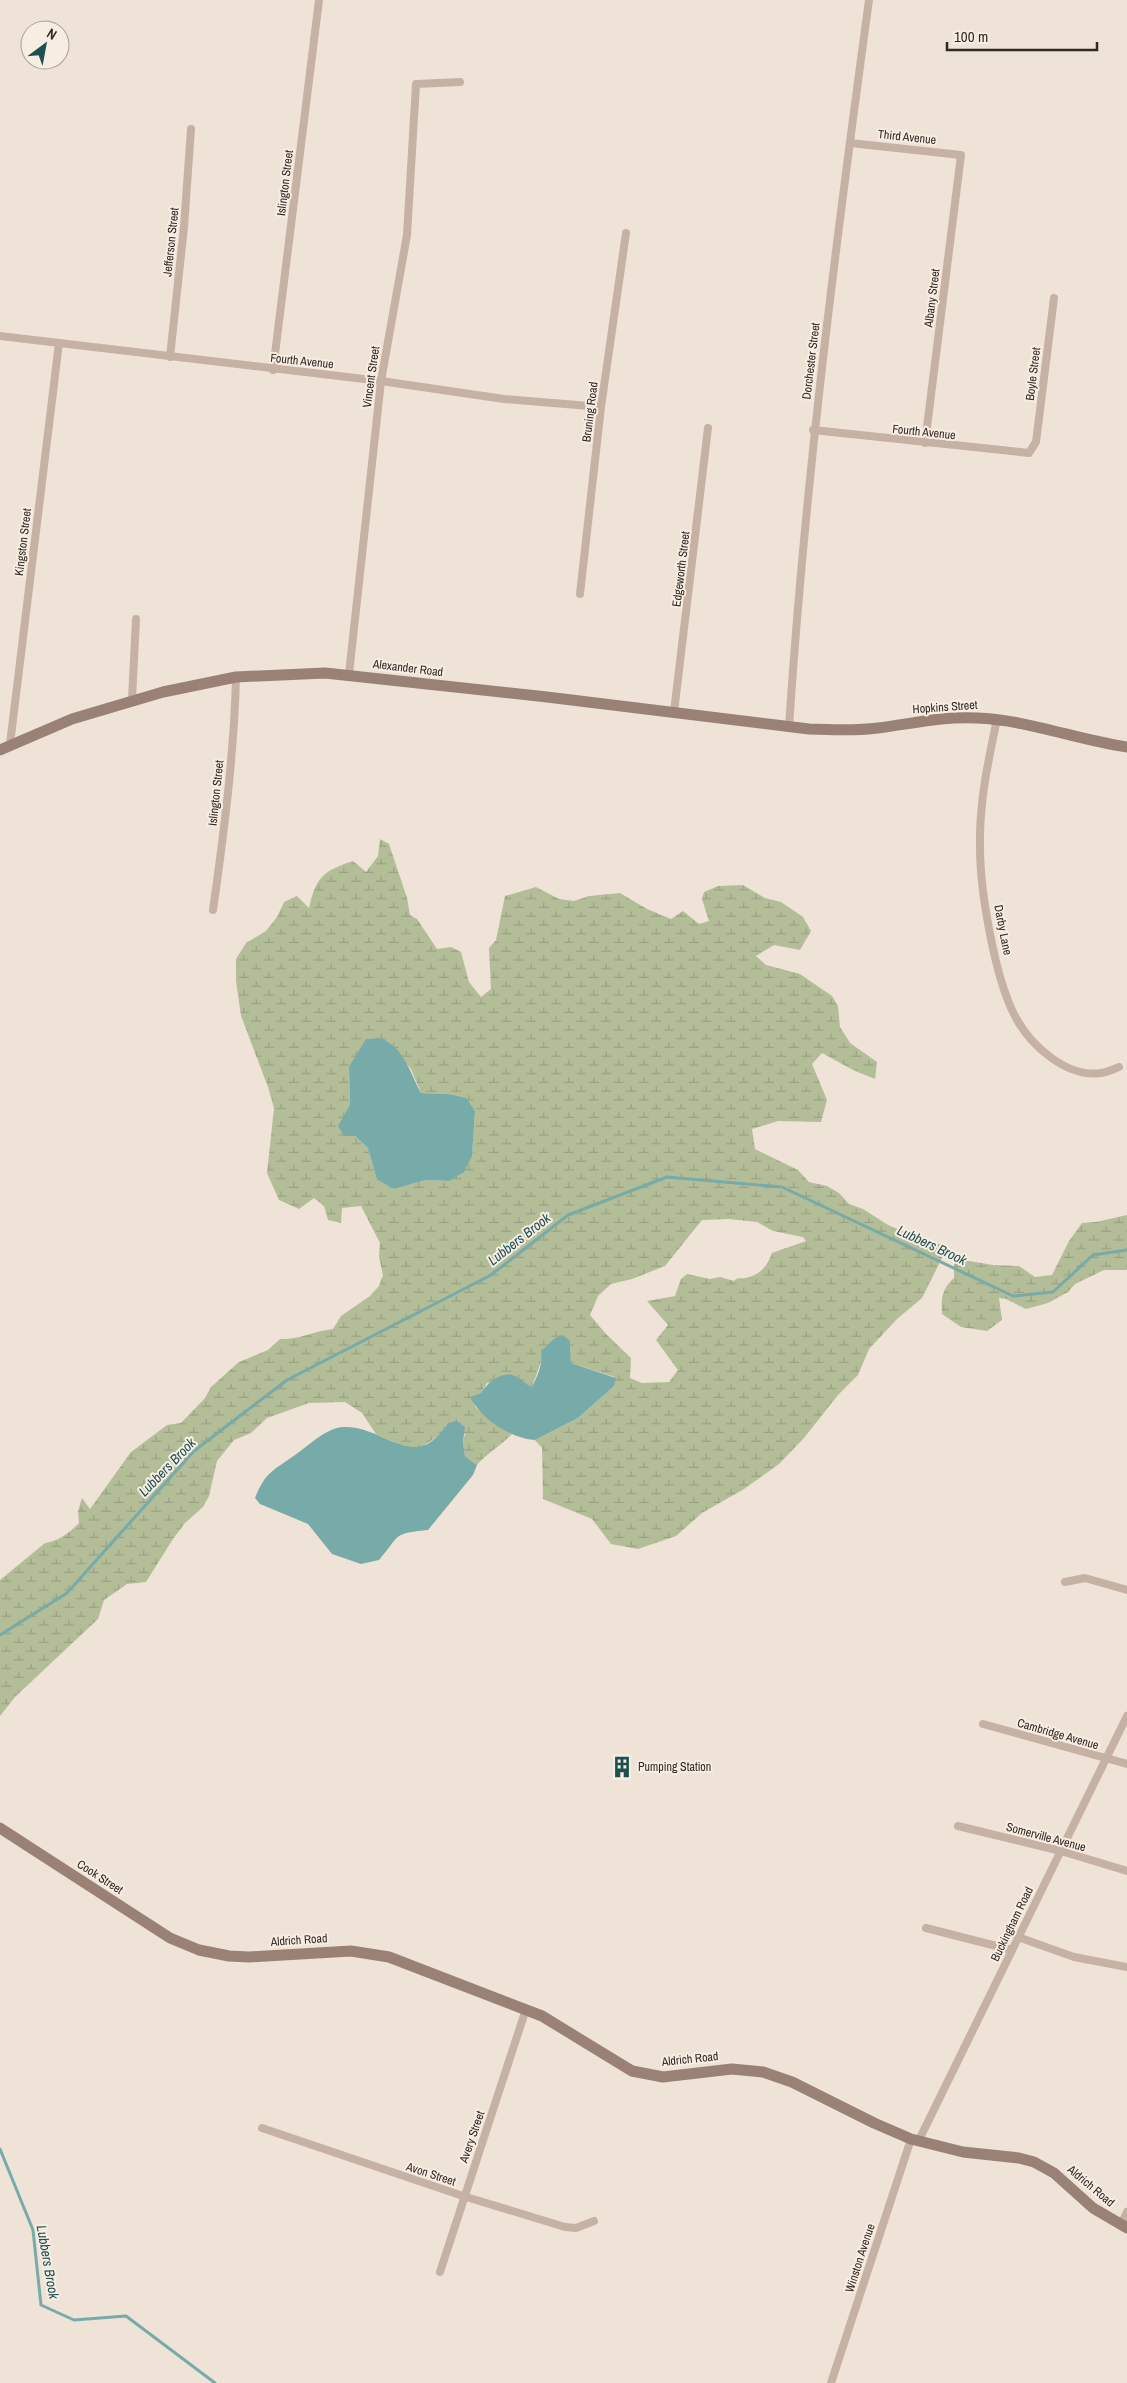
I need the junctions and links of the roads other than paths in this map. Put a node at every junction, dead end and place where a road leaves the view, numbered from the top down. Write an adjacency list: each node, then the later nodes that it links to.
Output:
1 (319, 0): 12 (street, Islington Street)
2 (869, 0): 5 (street, Dorchester Street)
3 (460, 82): 13 (street, Vincent Street)
4 (191, 129): 11 (street, Jefferson Street)
5 (850, 142): 6 (street, Third Avenue); 16 (street, Dorchester Street)
6 (961, 155): 17 (street, Albany Street)
7 (626, 233): 14 (street, Bruning Road)
8 (1054, 298): 18 (street, Boyle Street)
9 (0, 336): 10 (street, Fourth Avenue)
10 (59, 343): 11 (street, Fourth Avenue); 28 (street, Kingston Street)
11 (170, 357): 12 (street, Fourth Avenue)
12 (272, 370): 13 (street, Fourth Avenue)
13 (381, 381): 14 (street, Fourth Avenue); 21 (street, Vincent Street)
14 (601, 408): 19 (street, Bruning Road)
15 (708, 428): 24 (street, Edgeworth Street)
16 (813, 430): 17 (street, Fourth Avenue); 26 (street, Dorchester Street)
17 (925, 443): 18 (street, Fourth Avenue)
18 (1031, 451)
19 (580, 594)
20 (136, 619): 23 (street)
21 (348, 674): 22 (street, Alexander Road); 24 (street, Alexander Road)
22 (236, 677): 23 (street, Alexander Road); 30 (street, Islington Street)
23 (132, 700): 28 (street, Alexander Road)
24 (674, 712): 26 (street, Alexander Road)
25 (997, 719): 27 (street, Hopkins Street); 29 (street, Hopkins Street); 31 (street, Darby Lane)
26 (789, 727): 27 (street, Alexander Road)
27 (823, 730)
28 (5, 747)
29 (1127, 748)
30 (213, 910)
31 (1119, 1067)
32 (1065, 1582): 33 (street)
33 (1127, 1590)
34 (1127, 1716): 36 (street, Buckingham Road)
35 (983, 1724): 36 (street, Cambridge Avenue)
36 (1106, 1760): 37 (street, Cambridge Avenue); 40 (street, Buckingham Road)
37 (1127, 1764)
38 (958, 1826): 40 (street, Somerville Avenue)
39 (0, 1828): 44 (street, Cook Street)
40 (1061, 1852): 41 (street, Somerville Avenue); 43 (street, Buckingham Road)
41 (1127, 1871)
42 (926, 1928): 45 (street)
43 (1018, 1937): 45 (street, Buckingham Road); 46 (street)
44 (186, 1946): 47 (street, Aldrich Road)
45 (1012, 1950): 49 (street, Buckingham Road)
46 (1127, 1967)
47 (526, 2009): 49 (street, Aldrich Road); 50 (street, Avery Street)
48 (262, 2128): 50 (street, Avon Street)
49 (915, 2141): 53 (street, Aldrich Road); 55 (street, Winston Avenue)
50 (463, 2196): 52 (street, Avon Street); 54 (street, Avery Street)
51 (1127, 2212): 53 (street)
52 (594, 2221)
53 (1124, 2227)
54 (440, 2272)
55 (831, 2383)

